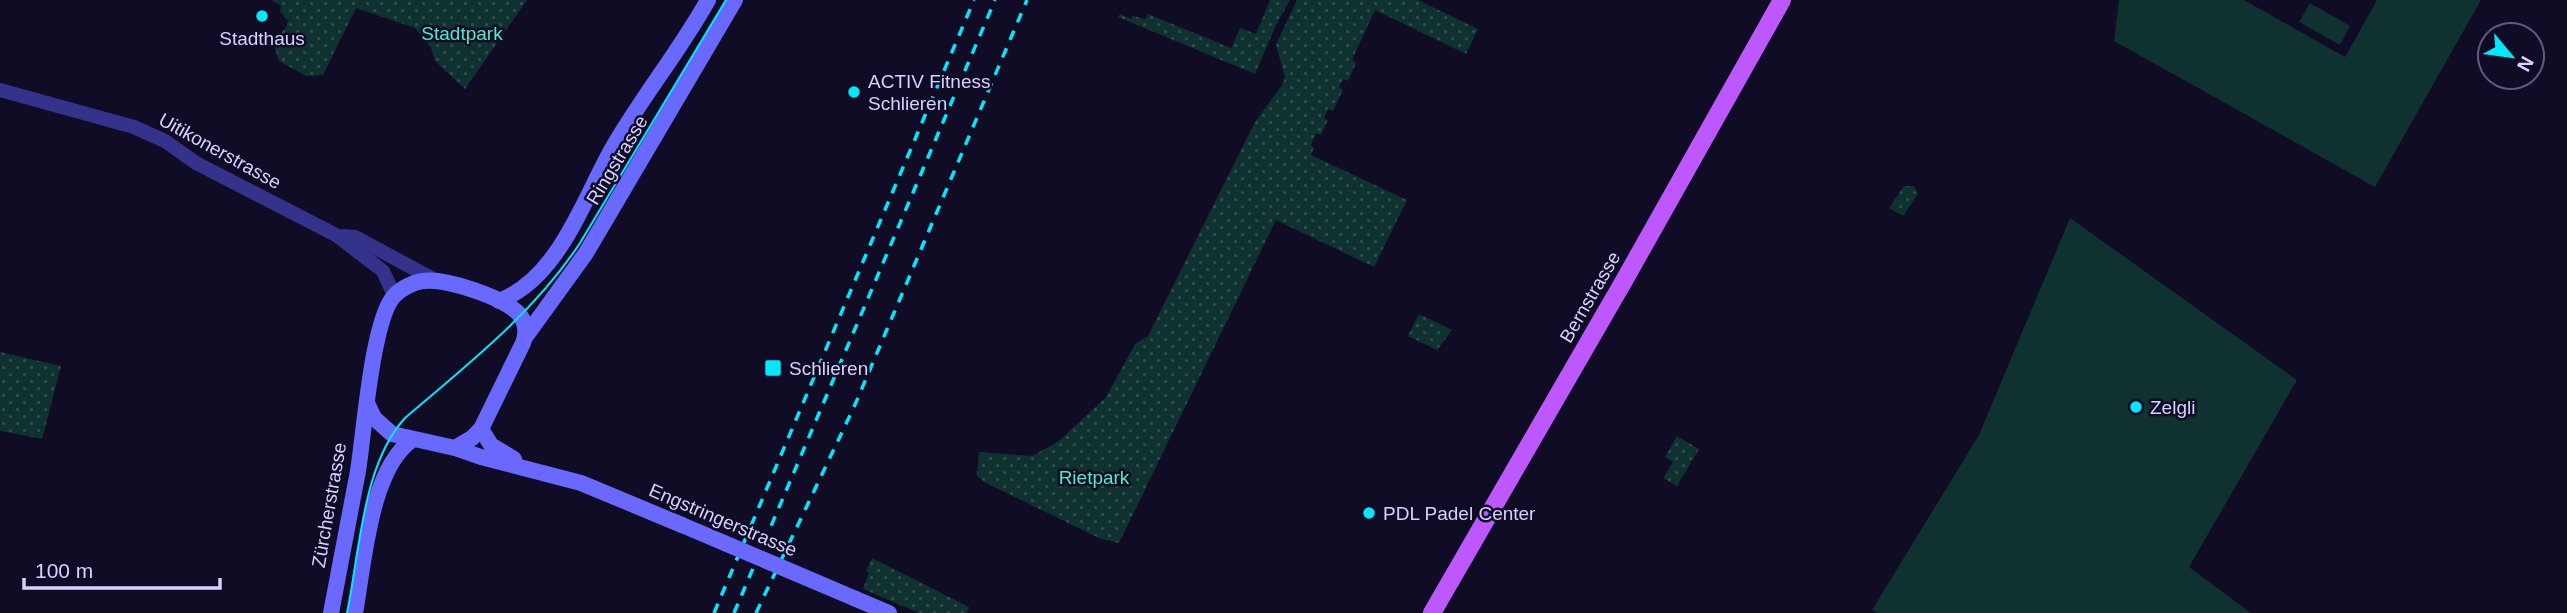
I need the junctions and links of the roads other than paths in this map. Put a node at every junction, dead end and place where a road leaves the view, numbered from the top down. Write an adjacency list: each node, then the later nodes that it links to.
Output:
1 (708, 0): 8 (main road, Ringstrasse)
2 (735, 0): 9 (main road, Ringstrasse)
3 (1782, 0): 18 (main road, Bernstrasse)
4 (0, 90): 5 (street, Uitikonerstrasse)
5 (336, 234): 6 (street, Uitikonerstrasse); 7 (street, Uitikonerstrasse)
6 (437, 281): 7 (main road); 8 (main road)
7 (394, 295): 10 (main road, Zürcherstrasse)
8 (499, 301): 9 (main road)
9 (526, 336): 11 (main road, Ringstrasse)
10 (367, 403): 12 (main road); 15 (main road, Zürcherstrasse)
11 (481, 429): 13 (main road); 14 (main road, Engstringerstrasse)
12 (412, 440): 13 (main road); 16 (main road)
13 (455, 447): 14 (main road, Engstringerstrasse)
14 (538, 470): 17 (main road, Engstringerstrasse, bridge)
15 (331, 613)
16 (355, 613)
17 (889, 613)
18 (1432, 613)

